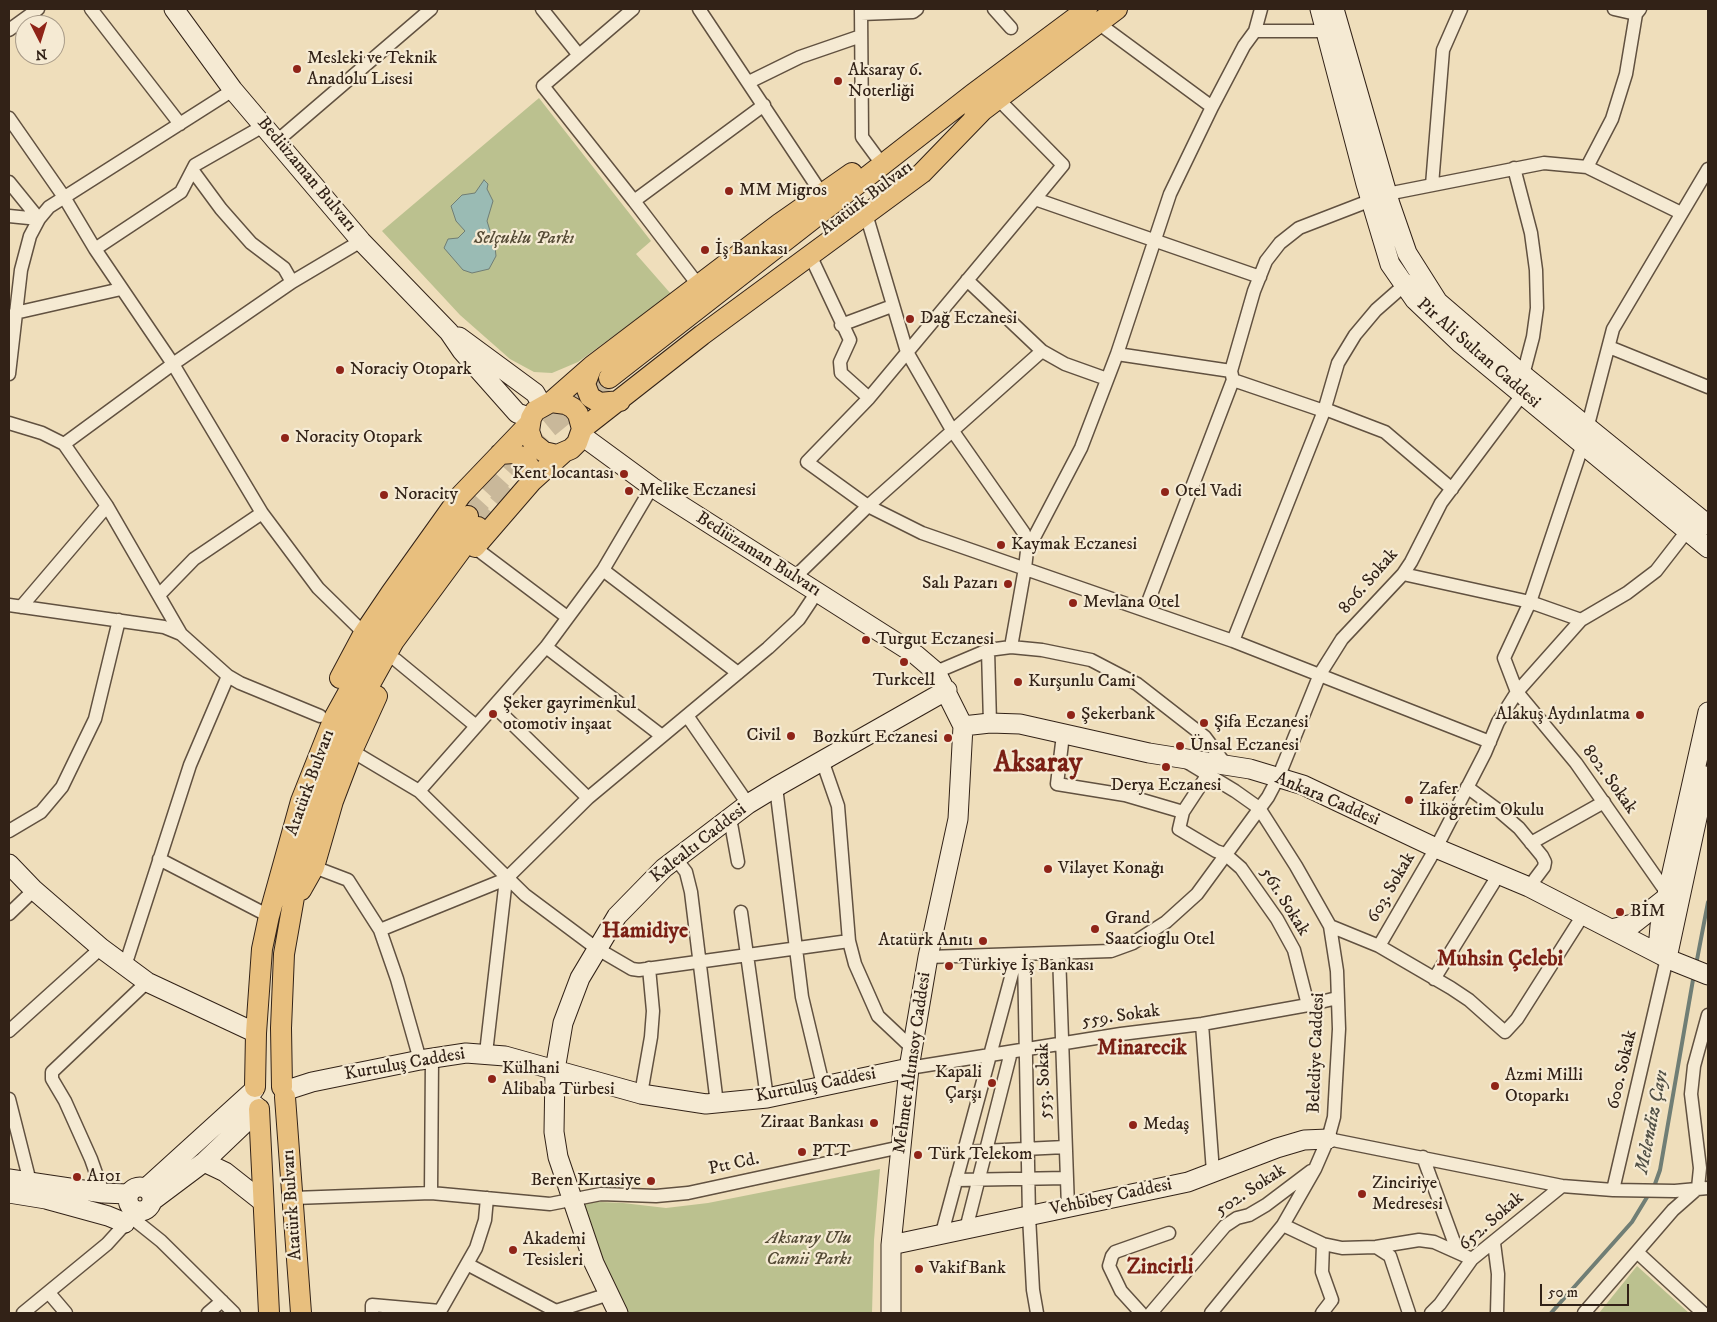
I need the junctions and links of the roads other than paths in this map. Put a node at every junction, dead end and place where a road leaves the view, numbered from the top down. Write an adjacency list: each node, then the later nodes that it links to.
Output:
1 (38, 9): 21 (street)
2 (91, 9): 31 (street)
3 (174, 9): 26 (main road, Bediüzaman Bulvarı)
4 (431, 9): 33 (street)
5 (542, 9): 24 (street)
6 (633, 9): 24 (street)
7 (699, 9): 25 (street)
8 (917, 9): 16 (street)
9 (994, 9): 19 (street)
10 (1117, 9): 18 (main road, Atatürk Bulvarı)
11 (1261, 9): 22 (street)
12 (1320, 9): 20 (main road)
13 (1334, 9): 20 (main road)
14 (1462, 9): 40 (street)
15 (1614, 9): 17 (street)
16 (861, 11): 23 (street)
17 (1638, 12): 35 (street)
18 (1088, 13): 27 (main road, Atatürk Bulvarı); 29 (street)
19 (1011, 28)
20 (1332, 29): 22 (street); 43 (main road)
21 (9, 30)
22 (1255, 31): 29 (street)
23 (861, 36): 25 (street); 34 (street)
24 (578, 54): 45 (street)
25 (749, 82): 28 (street)
26 (233, 90): 31 (street); 32 (main road, Bediüzaman Bulvarı)
27 (985, 100): 34 (main road); 44 (street); 47 (main road); 75 (main road, Atatürk Bulvarı)
28 (764, 105): 41 (street); 45 (street)
29 (1212, 107): 51 (street)
30 (9, 118): 42 (street)
31 (180, 124): 42 (street)
32 (265, 125): 33 (main road, Bediüzaman Bulvarı); 38 (street)
33 (277, 141): 50 (main road, Bediüzaman Bulvarı)
34 (876, 156): 41 (main road)
35 (1587, 167): 36 (street); 46 (street)
36 (1514, 168): 40 (street); 72 (street)
37 (1708, 169): 46 (street, 802. Sokak)
38 (193, 170): 52 (street); 57 (street)
39 (9, 182): 49 (street)
40 (1432, 185): 43 (street)
41 (822, 194): 58 (main road)
42 (64, 197): 49 (street); 52 (street)
43 (1378, 197): 54 (street); 56 (main road)
44 (1035, 199): 51 (street); 55 (street)
45 (634, 201): 58 (street)
46 (1681, 213): 64 (street, 802. Sokak)
47 (866, 214): 53 (main road); 60 (street)
48 (9, 216): 49 (street)
49 (39, 218): 61 (street)
50 (361, 241): 57 (street); 63 (main road, Bediüzaman Bulvarı)
51 (1155, 242): 54 (street); 67 (street)
52 (96, 249): 59 (street)
53 (810, 255): 62 (street); 75 (main road)
54 (1260, 277): 71 (street)
55 (967, 280): 65 (street); 66 (street)
56 (1412, 280): 72 (main road); 76 (main road, Pir Ali Sultan Caddesi); 78 (street)
57 (292, 282): 68 (street)
58 (699, 286): 69 (main road)
59 (121, 289): 61 (street); 68 (street)
60 (892, 306): 62 (street); 66 (street)
61 (15, 313): 70 (street)
62 (841, 325): 77 (street)
63 (449, 332): 79 (main road); 79 (main road)
64 (1609, 347): 74 (street); 81 (street, 802. Sokak)
65 (1042, 351): 73 (street); 82 (street)
66 (908, 352): 77 (street); 82 (street)
67 (1116, 354): 71 (street); 73 (street)
68 (173, 364): 84 (street); 93 (street)
69 (592, 366): 75 (main road); 79 (main road)
70 (9, 374)
71 (1232, 375): 78 (street); 107 (street)
72 (1523, 375): 81 (main road)
73 (1107, 379): 98 (street)
74 (1708, 387)
75 (615, 389): 83 (main road)
76 (1522, 395): 85 (main road, Pir Ali Sultan Caddesi); 90 (street, 806. Sokak)
77 (869, 398): 92 (street)
78 (1325, 410): 90 (street); 113 (street)
79 (538, 412): 83 (main road); 86 (main road); 87 (main road)
80 (9, 423): 84 (street)
81 (1587, 424): 85 (street, 802. Sokak); 94 (main road)
82 (952, 430): 92 (street); 98 (street)
83 (581, 432): 86 (main road); 89 (main road, Bediüzaman Bulvarı)
84 (64, 444): 91 (street)
85 (1582, 444): 95 (main road, Pir Ali Sultan Caddesi); 105 (street, 802. Sokak)
86 (564, 453): 88 (main road)
87 (500, 454): 88 (main road); 111 (main road)
88 (532, 481): 96 (main road)
89 (652, 487): 100 (street); 102 (main road, Bediüzaman Bulvarı)
90 (1452, 489): 101 (street, 806. Sokak)
91 (107, 506): 104 (street); 106 (street)
92 (868, 506): 99 (street); 102 (street)
93 (262, 513): 104 (street); 111 (street)
94 (1706, 518)
95 (1687, 531): 97 (main road, Pir Ali Sultan Caddesi); 110 (street, 603. Sokak)
96 (474, 547): 108 (street); 117 (main road)
97 (1708, 548)
98 (1027, 551): 99 (street)
99 (1025, 568): 107 (street); 115 (street)
100 (603, 570): 108 (street); 119 (street)
101 (1403, 574): 105 (street); 120 (street, 806. Sokak)
102 (795, 577): 103 (main road, Bediüzaman Bulvarı)
103 (817, 592): 118 (main road, Bediüzaman Bulvarı); 119 (street)
104 (158, 595): 112 (street)
105 (1530, 602): 110 (street); 123 (street, 802. Sokak)
106 (12, 606): 109 (street)
107 (1145, 610): 113 (street)
108 (566, 617): 114 (street)
109 (119, 620): 112 (street); 150 (street)
110 (1581, 620): 123 (street, 603. Sokak)
111 (364, 633): 126 (main road)
112 (181, 634): 121 (street)
113 (1233, 640): 120 (street)
114 (546, 647): 124 (street); 132 (street)
115 (1011, 647): 116 (street); 137 (street)
116 (988, 650): 118 (street); 128 (street)
117 (396, 660): 129 (street); 134 (main road)
118 (936, 672): 122 (main road)
119 (738, 673): 127 (street)
120 (1320, 674): 133 (street); 140 (street, 806. Sokak)
121 (228, 676): 126 (street); 154 (street)
122 (947, 690): 130 (main road); 136 (main road, Kalealtı Caddesi)
123 (1518, 692): 133 (street, 603. Sokak); 145 (street, 802. Sokak)
124 (494, 706): 129 (street); 144 (street)
125 (1708, 712): 163 (main road)
126 (320, 716): 168 (main road)
127 (688, 717): 132 (street); 146 (street)
128 (990, 723): 130 (main road, Ankara Caddesi); 131 (main road, Ankara Caddesi)
129 (476, 726): 143 (street)
130 (963, 726): 180 (main road, Mehmet Altınsoy Caddesi)
131 (1063, 735): 135 (main road, Ankara Caddesi); 148 (street)
132 (662, 736): 144 (street)
133 (1490, 742): 142 (street, 603. Sokak)
134 (352, 751): 143 (street); 158 (main road)
135 (1181, 758): 137 (main road, Ankara Caddesi); 139 (street, Belediye Caddesi)
136 (822, 760): 141 (main road, Kalealtı Caddesi); 172 (street)
137 (1226, 766): 140 (main road, Ankara Caddesi)
138 (1708, 768): 182 (main road)
139 (1208, 774): 147 (street, Belediye Caddesi); 148 (street)
140 (1278, 778): 147 (street, 806. Sokak); 152 (main road, Ankara Caddesi)
141 (776, 787): 146 (main road, Kalealtı Caddesi); 174 (street)
142 (1467, 787): 151 (street); 152 (street, 603. Sokak)
143 (419, 791): 160 (street)
144 (588, 798): 160 (street)
145 (1604, 802): 151 (street); 163 (street, 802. Sokak)
146 (748, 804): 149 (main road, Kalealtı Caddesi)
147 (1259, 808): 153 (street, 806. Sokak); 169 (street, Belediye Caddesi)
148 (1183, 812): 153 (street, 561. Sokak)
149 (730, 818): 155 (main road, Kalealtı Caddesi); 156 (street)
150 (9, 831)
151 (1531, 843): 161 (street)
152 (1436, 848): 159 (main road, Ankara Caddesi); 173 (street, 603. Sokak)
153 (1225, 854): 178 (street, 806. Sokak); 189 (street, 561. Sokak)
154 (159, 859): 168 (street); 183 (street)
155 (676, 859): 176 (main road, Kalealtı Caddesi); 181 (street)
156 (738, 862)
157 (9, 864): 162 (main road)
158 (314, 867): 164 (main road); 171 (street)
159 (1498, 874): 161 (main road, Ankara Caddesi); 186 (street)
160 (506, 879): 171 (street); 176 (street); 198 (street)
161 (1529, 887): 167 (main road, Ankara Caddesi)
162 (34, 890): 166 (street); 175 (main road)
163 (1666, 896): 170 (main road); 182 (main road)
164 (291, 907): 168 (main road, Atatürk Bulvarı); 204 (main road, Atatürk Bulvarı)
165 (741, 912): 177 (street)
166 (9, 914)
167 (1582, 914): 170 (main road, Ankara Caddesi); 186 (street)
168 (269, 916): 193 (main road, Atatürk Bulvarı)
169 (1330, 926): 173 (street); 188 (street, Belediye Caddesi)
170 (1611, 929): 182 (main road, Ankara Caddesi)
171 (380, 930): 200 (street)
172 (849, 941): 174 (street); 195 (street)
173 (1379, 946): 186 (street)
174 (797, 947): 177 (street); 203 (street)
175 (101, 948): 183 (main road); 192 (street)
176 (596, 948): 184 (street); 202 (main road, Kalealtı Caddesi)
177 (746, 954): 181 (street); 207 (street)
178 (1059, 954): 179 (street, 806. Sokak); 194 (street, 553. Sokak)
179 (1020, 955): 180 (street, 806. Sokak); 196 (street); 199 (street)
180 (928, 957): 195 (main road, Mehmet Altınsoy Caddesi)
181 (700, 960): 184 (street); 209 (street)
182 (1670, 960): 185 (main road, Ankara Caddesi); 228 (street, 600. Sokak)
183 (125, 966): 187 (main road)
184 (649, 968): 205 (street)
185 (1708, 974)
186 (1434, 978)
187 (147, 982): 193 (main road); 230 (street)
188 (1337, 998): 189 (street, 559. Sokak); 210 (street, Belediye Caddesi)
189 (1308, 1005): 191 (street, 559. Sokak)
190 (1708, 1015): 227 (street)
191 (1202, 1024): 194 (street, 559. Sokak); 219 (street)
192 (9, 1031)
193 (256, 1033): 206 (main road, Atatürk Bulvarı)
194 (1062, 1043): 196 (street, 559. Sokak); 212 (street, 553. Sokak)
195 (912, 1048): 201 (main road, Mehmet Altınsoy Caddesi)
196 (1025, 1050): 197 (street, 559. Sokak); 213 (street)
197 (1011, 1052): 199 (street, 559. Sokak); 215 (street)
198 (486, 1053): 200 (main road, Kurtuluş Caddesi); 202 (main road, Kurtuluş Caddesi)
199 (992, 1053): 201 (street, 559. Sokak); 214 (street)
200 (426, 1059): 204 (main road, Kurtuluş Caddesi); 231 (street)
201 (909, 1068): 203 (main road, Kurtuluş Caddesi); 211 (main road, Mehmet Altınsoy Caddesi)
202 (555, 1070): 205 (main road, Kurtuluş Caddesi); 235 (main road, Kalealtı Caddesi)
203 (823, 1085): 207 (main road, Kurtuluş Caddesi)
204 (284, 1092): 206 (main road); 206 (main road); 233 (main road, Atatürk Bulvarı)
205 (641, 1094): 209 (main road, Kurtuluş Caddesi)
206 (256, 1098): 217 (main road); 232 (main road); 236 (main road, Atatürk Bulvarı)
207 (767, 1098): 209 (main road, Kurtuluş Caddesi)
208 (9, 1100): 225 (street)
209 (716, 1104)
210 (1328, 1138): 216 (street); 218 (street, Belediye Caddesi); 219 (main road, Vehbibey Caddesi)
211 (901, 1147): 235 (street, Ptt Cd.); 246 (main road, Mehmet Altınsoy Caddesi)
212 (1066, 1147): 213 (street); 220 (street, 553. Sokak)
213 (1028, 1150): 215 (street); 222 (street)
214 (964, 1152): 215 (street); 223 (street)
215 (987, 1152): 224 (street)
216 (1423, 1157): 226 (street); 248 (street)
217 (204, 1162): 232 (main road); 236 (main road)
218 (1315, 1169): 240 (street, Belediye Caddesi); 267 (street, 502. Sokak)
219 (1213, 1172): 237 (main road, Vehbibey Caddesi)
220 (1067, 1178): 222 (street); 237 (street, 553. Sokak)
221 (9, 1179): 225 (main road)
222 (1028, 1179): 224 (street); 238 (street)
223 (956, 1180): 224 (street); 242 (street)
224 (980, 1180): 241 (street)
225 (30, 1182): 230 (main road)
226 (1562, 1186): 228 (street); 244 (street, 652. Sokak)
227 (1705, 1187): 228 (street); 249 (street)
228 (1612, 1190)
229 (9, 1193): 239 (main road)
230 (103, 1193): 232 (main road)
231 (431, 1193): 233 (street, Ptt Cd.); 234 (street, Ptt Cd.)
232 (142, 1194): 239 (main road)
233 (294, 1198): 261 (main road, Atatürk Bulvarı)
234 (487, 1198): 235 (street, Ptt Cd.); 251 (street)
235 (572, 1198): 253 (main road, Kalealtı Caddesi)
236 (263, 1202): 260 (main road, Atatürk Bulvarı)
237 (1068, 1207): 238 (main road, Vehbibey Caddesi)
238 (1029, 1216): 241 (main road, Vehbibey Caddesi); 265 (street)
239 (131, 1217): 252 (street); 254 (street)
240 (1283, 1225): 245 (street); 268 (street, Belediye Caddesi)
241 (966, 1229): 242 (main road, Vehbibey Caddesi)
242 (942, 1233): 246 (main road, Vehbibey Caddesi)
243 (1169, 1234): 266 (street)
244 (1494, 1243): 250 (street, 652. Sokak); 272 (street)
245 (1323, 1244): 247 (street); 269 (street)
246 (891, 1245): 264 (main road, Mehmet Altınsoy Caddesi)
247 (1376, 1247): 248 (street); 270 (street)
248 (1457, 1250): 250 (street)
249 (1637, 1252): 273 (street); 274 (street)
250 (1472, 1258): 271 (street, 652. Sokak)
251 (467, 1264): 253 (street); 255 (street)
252 (49, 1293): 256 (street); 257 (street)
253 (609, 1294): 263 (main road, Kalealtı Caddesi)
254 (222, 1301): 258 (street); 259 (street)
255 (439, 1312): 262 (street)
256 (23, 1313)
257 (66, 1313)
258 (208, 1313)
259 (234, 1313)
260 (269, 1313)
261 (301, 1313)
262 (372, 1313)
263 (618, 1313)
264 (891, 1313)
265 (1034, 1313)
266 (1141, 1313)
267 (1151, 1313)
268 (1211, 1313)
269 (1322, 1313)
270 (1408, 1313)
271 (1431, 1313)
272 (1497, 1313)
273 (1584, 1313)
274 (1703, 1313)

